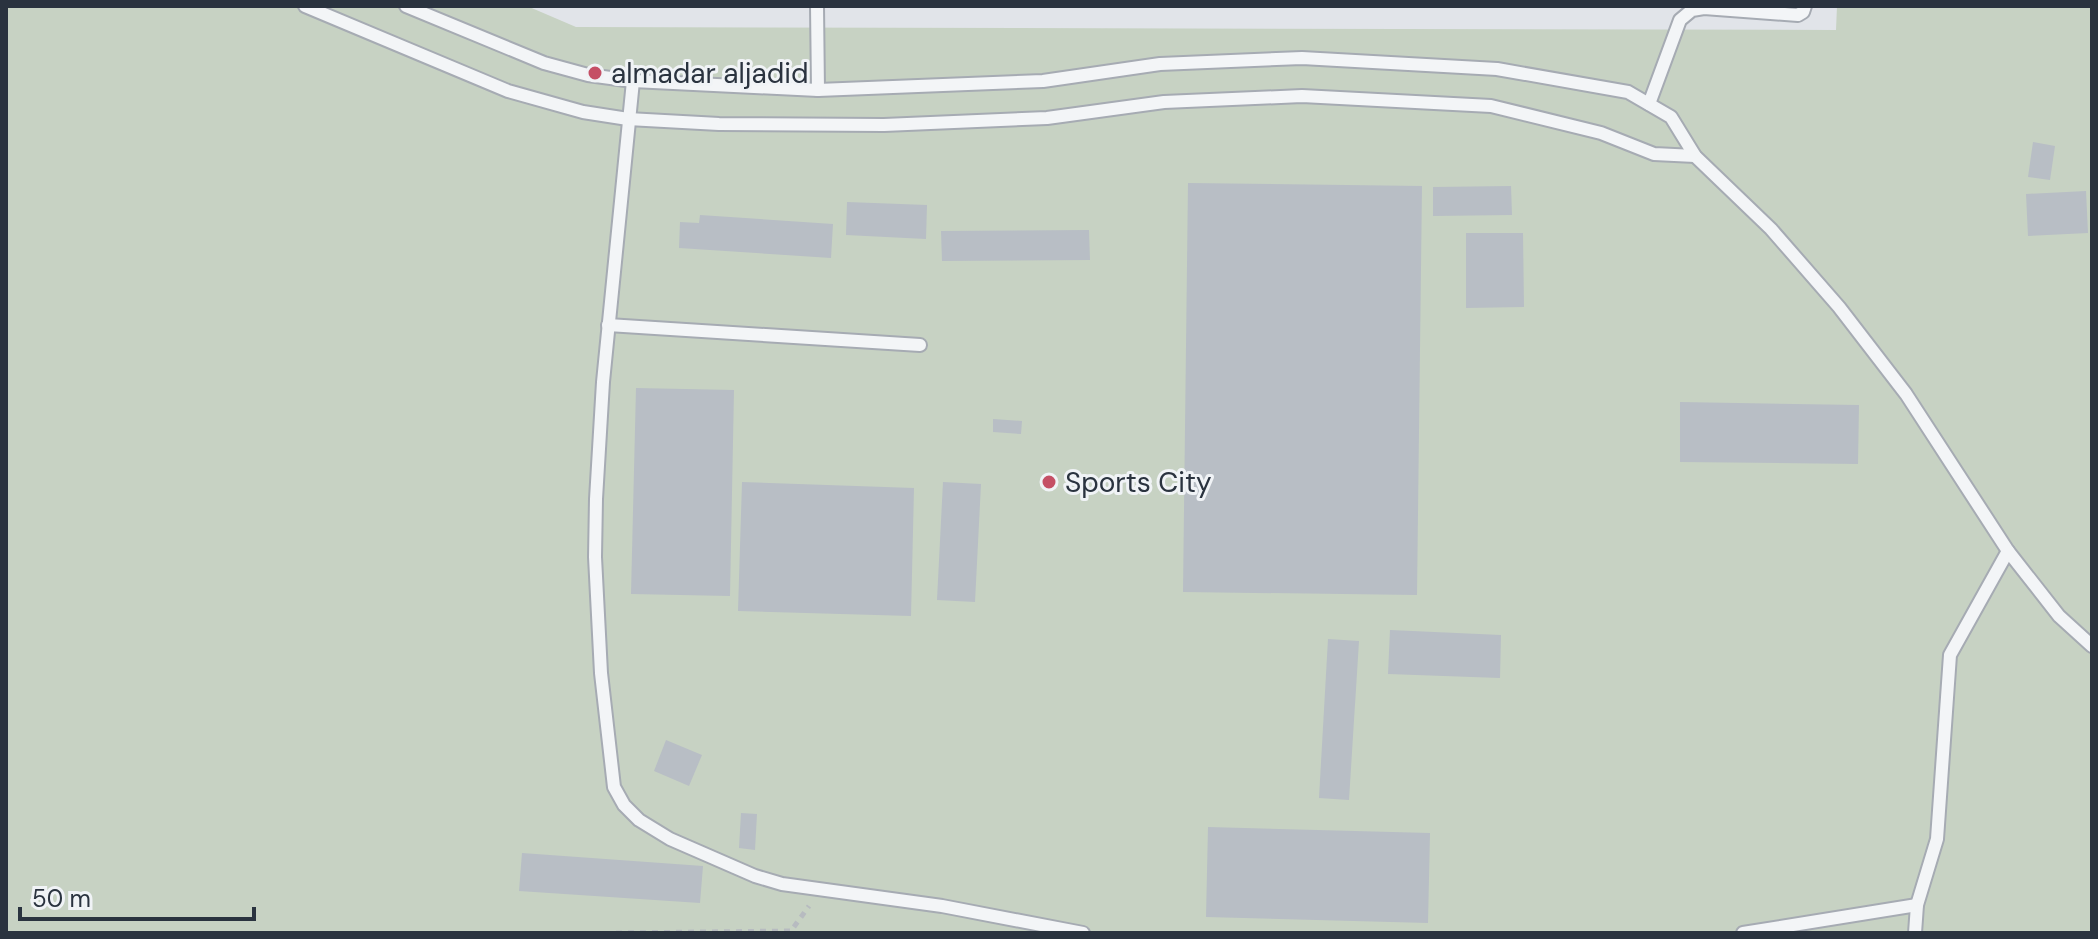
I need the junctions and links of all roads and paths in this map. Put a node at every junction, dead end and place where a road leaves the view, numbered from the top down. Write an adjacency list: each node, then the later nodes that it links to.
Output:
1 (305, 6): 9 (lane)
2 (406, 6): 6 (lane)
3 (817, 6): 7 (lane)
4 (1805, 6): 5 (lane)
5 (1742, 8): 8 (lane)
6 (633, 81): 7 (lane); 9 (lane)
7 (818, 90): 8 (lane)
8 (1649, 104): 10 (lane)
9 (628, 119): 10 (lane); 11 (lane)
10 (1695, 156): 13 (lane)
11 (608, 325): 12 (lane); 15 (lane)
12 (920, 345)
13 (2008, 551): 14 (lane); 16 (lane)
14 (2092, 646)
15 (821, 890): 17 (path); 18 (lane)
16 (1917, 905): 19 (lane); 20 (lane)
17 (616, 933)
18 (1083, 933)
19 (1743, 933)
20 (1915, 933)

